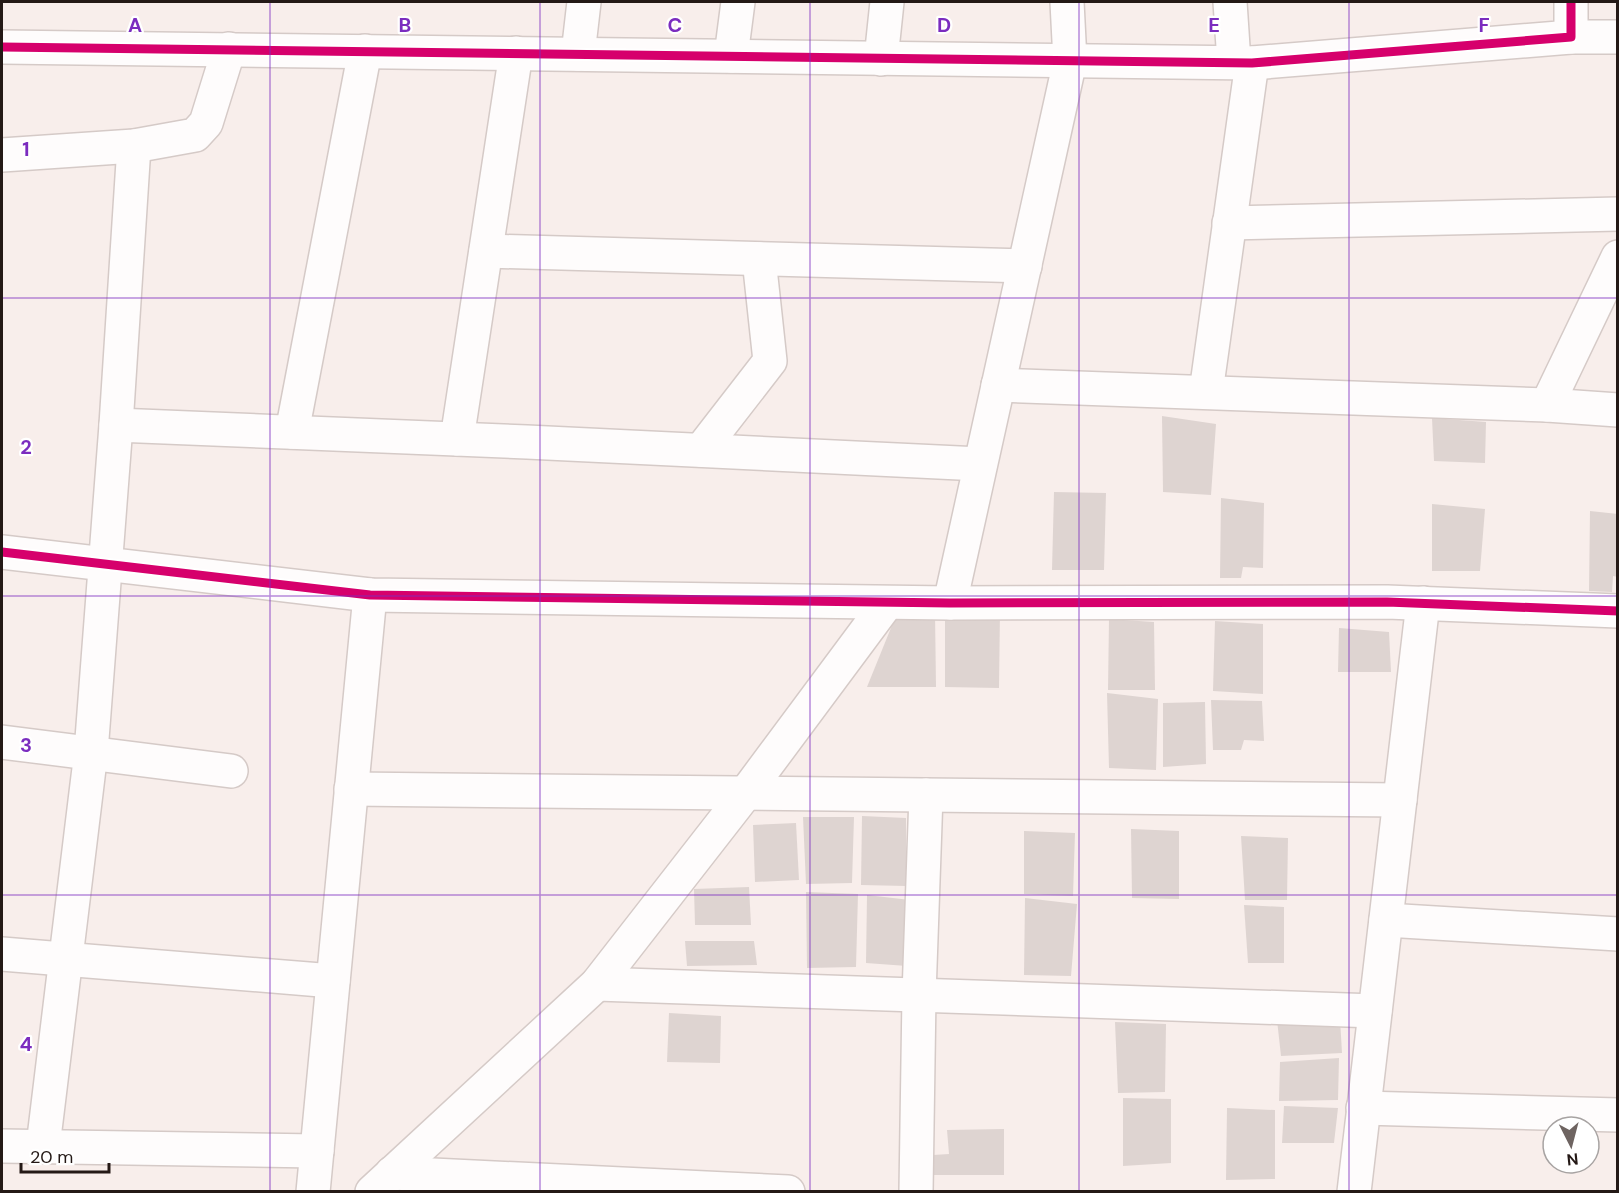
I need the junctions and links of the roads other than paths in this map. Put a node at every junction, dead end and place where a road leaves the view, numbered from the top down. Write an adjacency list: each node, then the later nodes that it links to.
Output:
1 (584, 2): 13 (street)
2 (738, 2): 14 (street)
3 (887, 2): 15 (street)
4 (1067, 2): 16 (street)
5 (1230, 2): 17 (street)
6 (1571, 2): 7 (street)
7 (1571, 37): 8 (street); 17 (street)
8 (1617, 37)
9 (2, 47): 10 (street)
10 (229, 49): 11 (street); 18 (street)
11 (365, 51): 12 (street); 31 (street)
12 (516, 53): 13 (street); 22 (street)
13 (578, 54): 14 (street)
14 (731, 56): 15 (street)
15 (881, 59): 16 (street)
16 (1070, 61): 17 (street); 25 (street)
17 (1243, 63): 21 (street)
18 (134, 146): 19 (street); 30 (street)
19 (2, 154)
20 (1617, 214): 21 (street)
21 (1229, 223): 27 (street)
22 (486, 251): 24 (street); 32 (street)
23 (1617, 257): 28 (street)
24 (759, 259): 25 (street); 33 (street)
25 (1025, 266): 26 (street)
26 (998, 385): 27 (street); 34 (street)
27 (1206, 392): 28 (street)
28 (1547, 405): 29 (street)
29 (1617, 410)
30 (116, 425): 31 (street); 36 (street)
31 (292, 432): 32 (street)
32 (457, 439): 33 (street)
33 (701, 450): 34 (street)
34 (980, 464): 39 (street)
35 (2, 552): 36 (street)
36 (107, 564): 37 (street); 43 (street)
37 (370, 595): 38 (street); 45 (street)
38 (887, 603): 39 (street); 46 (street)
39 (950, 603): 40 (street)
40 (1423, 603): 41 (street); 48 (street)
41 (1617, 611)
42 (2, 742): 43 (street)
43 (91, 752): 44 (street); 52 (street)
44 (231, 771)
45 (351, 789): 46 (street); 53 (street)
46 (745, 794): 47 (street); 54 (street)
47 (926, 795): 48 (street); 55 (street)
48 (1400, 800): 49 (street)
49 (1386, 920): 50 (street); 56 (street)
50 (1617, 934)
51 (2, 954): 52 (street)
52 (66, 959): 53 (street); 60 (street)
53 (333, 981): 61 (street)
54 (597, 984): 55 (street); 62 (street)
55 (919, 995): 56 (street); 65 (street)
56 (1375, 1011): 57 (street)
57 (1364, 1108): 58 (street); 66 (street)
58 (1617, 1115)
59 (2, 1146): 60 (street)
60 (43, 1146): 61 (street)
61 (317, 1151): 63 (street)
62 (382, 1182): 64 (street)
63 (313, 1191)
64 (788, 1191)
65 (916, 1191)
66 (1354, 1191)

